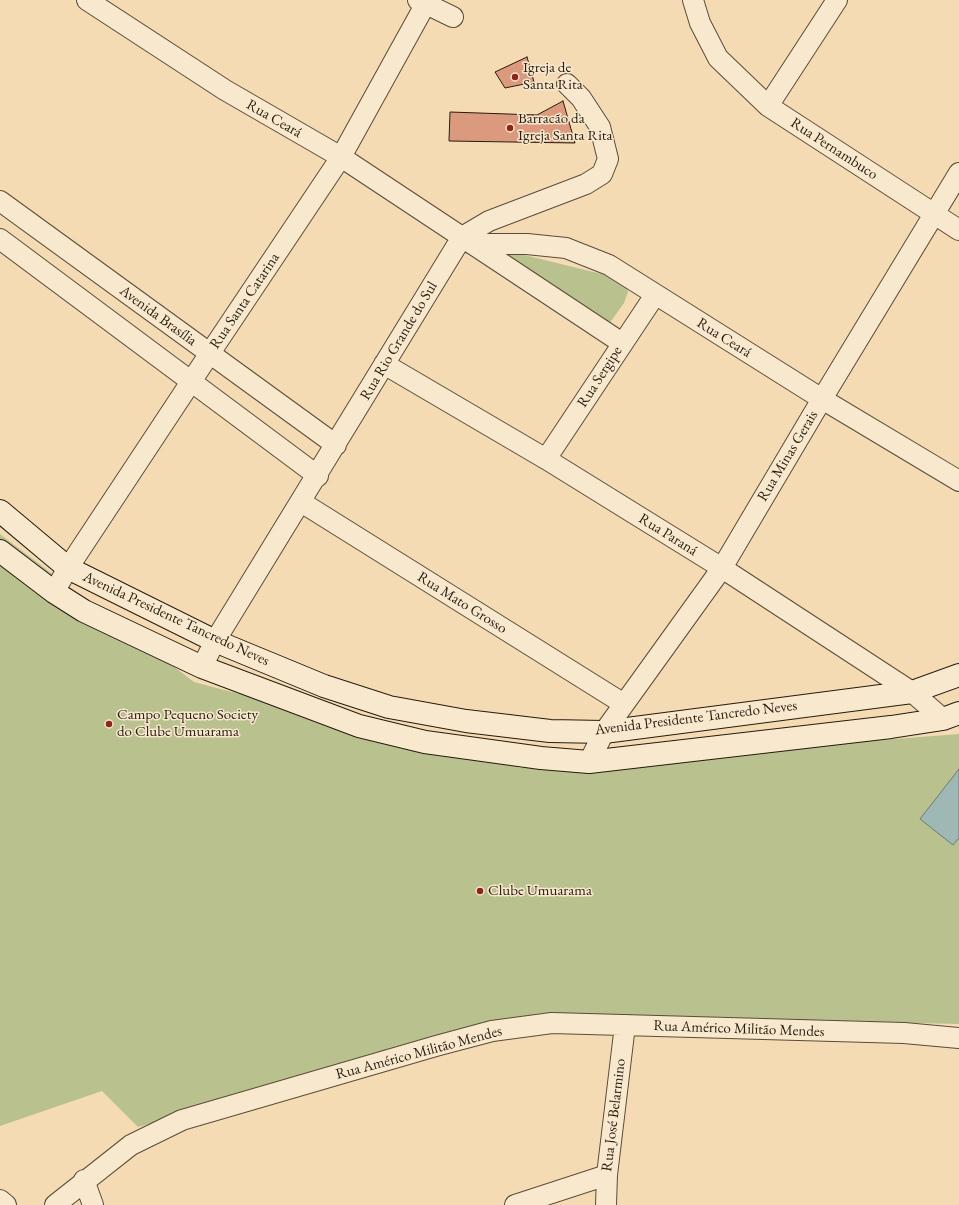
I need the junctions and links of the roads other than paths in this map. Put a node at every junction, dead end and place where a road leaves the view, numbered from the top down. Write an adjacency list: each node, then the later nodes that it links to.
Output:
1 (88, 0): 8 (street, Rua Ceará)
2 (693, 0): 7 (street, Rua Pernambuco)
3 (837, 0): 7 (street)
4 (421, 2): 5 (street); 8 (street, Rua Santa Catarina)
5 (453, 17)
6 (567, 84): 14 (street, Rua Rio Grande do Sul)
7 (768, 106): 11 (street, Rua Pernambuco)
8 (341, 157): 14 (street, Rua Ceará); 17 (street, Rua Santa Catarina)
9 (959, 173): 11 (street, Rua Minas Gerais)
10 (0, 201): 17 (street, Avenida Brasília)
11 (934, 214): 12 (street, Rua Pernambuco); 20 (street, Rua Minas Gerais)
12 (959, 230)
13 (0, 239): 19 (street)
14 (467, 240): 15 (street, Rua Ceará); 16 (street); 18 (street, Rua Rio Grande do Sul)
15 (655, 295): 16 (street, Rua Sergipe); 20 (street, Rua Ceará)
16 (622, 343): 22 (street, Rua Sergipe)
17 (210, 353): 19 (street, Rua Santa Catarina); 21 (street, Avenida Brasília)
18 (384, 364): 21 (street, Rua Rio Grande do Sul); 22 (street, Rua Paraná)
19 (192, 382): 23 (street); 28 (street, Rua Santa Catarina)
20 (822, 399): 24 (street, Rua Ceará); 29 (street, Rua Minas Gerais)
21 (336, 445): 23 (street, Rua Rio Grande do Sul)
22 (546, 459): 29 (street, Rua Paraná)
23 (318, 476): 25 (street, Rua Rio Grande do Sul)
24 (959, 481)
25 (301, 502): 31 (street, Rua Rio Grande do Sul); 35 (street, Rua Mato Grosso)
26 (0, 511): 28 (street, Avenida Presidente Tancredo Neves)
27 (0, 551): 30 (street, Avenida Presidente Tancredo Neves)
28 (68, 568): 30 (street, Rua Santa Catarina); 31 (street, Avenida Presidente Tancredo Neves)
29 (722, 568): 34 (street, Rua Paraná); 35 (street, Rua Minas Gerais)
30 (54, 592): 32 (street, Avenida Presidente Tancredo Neves)
31 (215, 641): 32 (street, Rua Rio Grande do Sul); 37 (street, Avenida Presidente Tancredo Neves)
32 (202, 667): 38 (street, Avenida Presidente Tancredo Neves)
33 (959, 675): 34 (street, Avenida Presidente Tancredo Neves)
34 (912, 692): 36 (street, Rua Paraná); 37 (street, Avenida Presidente Tancredo Neves)
35 (624, 704): 37 (street, Rua Minas Gerais)
36 (951, 716): 38 (street, Avenida Presidente Tancredo Neves)
37 (604, 732): 38 (street, Rua Minas Gerais)
38 (589, 762)
39 (625, 1025): 40 (street, Rua Américo Militão Mendes); 41 (street, Rua José Belarmino); 42 (street, Rua Américo Militão Mendes)
40 (959, 1038)
41 (607, 1175): 47 (street); 48 (street, Rua José Belarmino)
42 (84, 1180): 45 (street, Rua Américo Militão Mendes); 46 (street)
43 (0, 1200): 44 (street)
44 (6, 1205)
45 (55, 1205)
46 (93, 1205)
47 (515, 1205)
48 (606, 1205)

